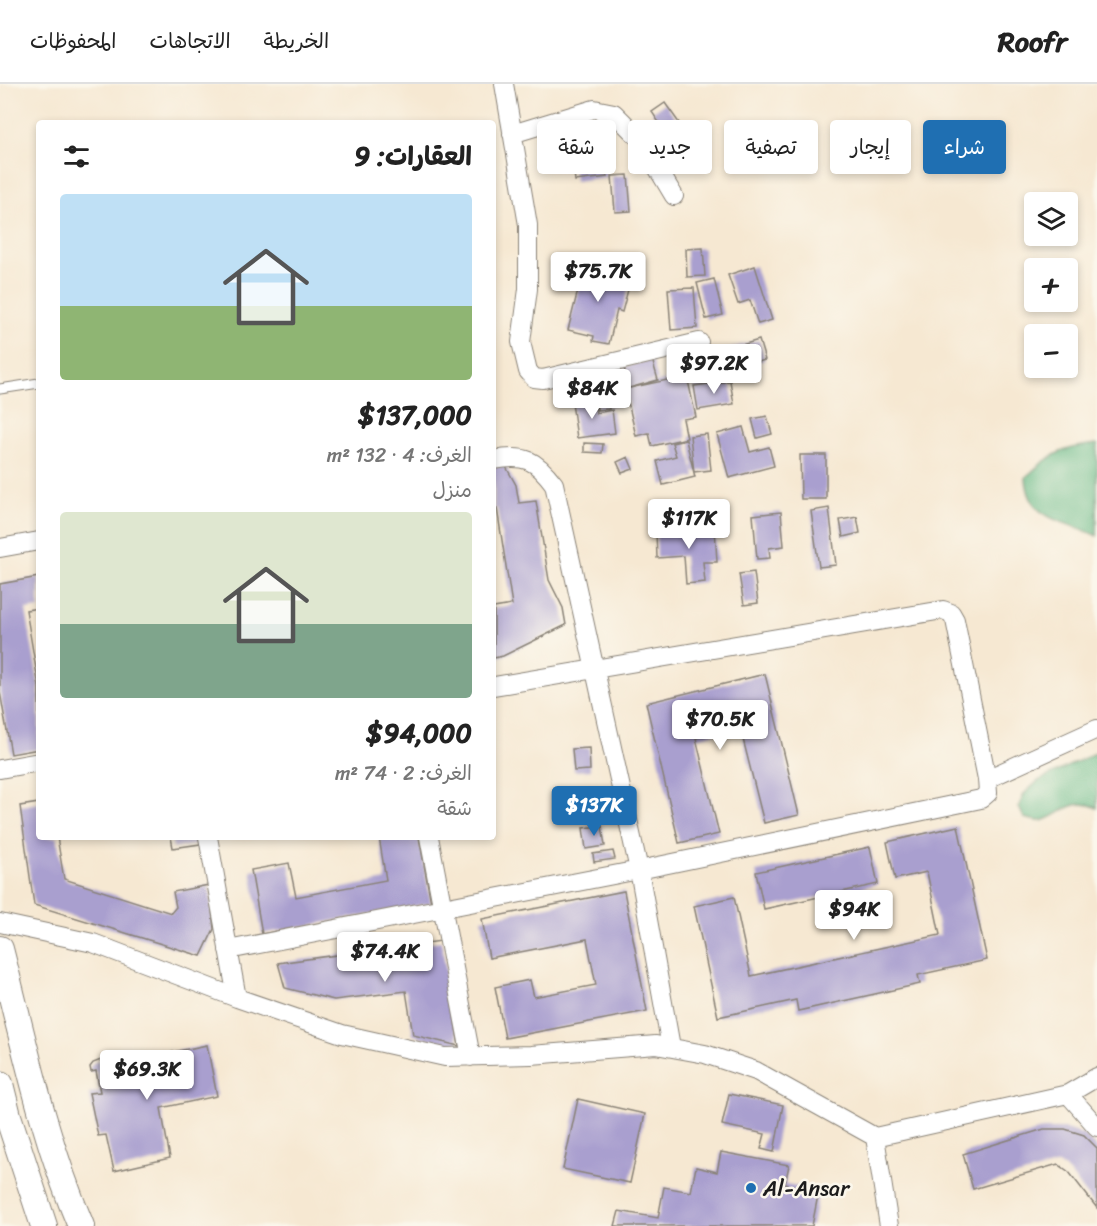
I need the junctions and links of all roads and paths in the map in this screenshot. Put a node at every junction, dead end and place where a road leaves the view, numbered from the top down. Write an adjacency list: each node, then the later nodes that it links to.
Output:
1 (504, 84): 2 (street)
2 (512, 134): 3 (street); 4 (street)
3 (674, 196)
4 (699, 342)
5 (36, 383): 6 (lane)
6 (0, 389)
7 (496, 460): 10 (street)
8 (36, 542): 9 (street)
9 (0, 548)
10 (596, 668): 11 (street); 15 (street); 18 (street)
11 (496, 686)
12 (1097, 729): 15 (street)
13 (36, 763): 14 (street)
14 (0, 769)
15 (987, 779): 18 (street)
16 (209, 840): 22 (street)
17 (430, 840): 19 (street)
18 (639, 870): 19 (street); 24 (street)
19 (442, 909): 22 (street); 25 (street)
20 (0, 923): 23 (street)
21 (0, 949): 33 (main road)
22 (228, 951): 23 (street)
23 (237, 998): 25 (street)
24 (671, 1047): 25 (street); 31 (street)
25 (471, 1057)
26 (1097, 1077): 28 (street)
27 (0, 1084): 29 (main road)
28 (1068, 1094): 30 (street); 31 (street)
29 (4, 1117): 32 (main road)
30 (1097, 1127)
31 (875, 1137): 34 (street)
32 (44, 1226)
33 (81, 1226)
34 (890, 1226)

